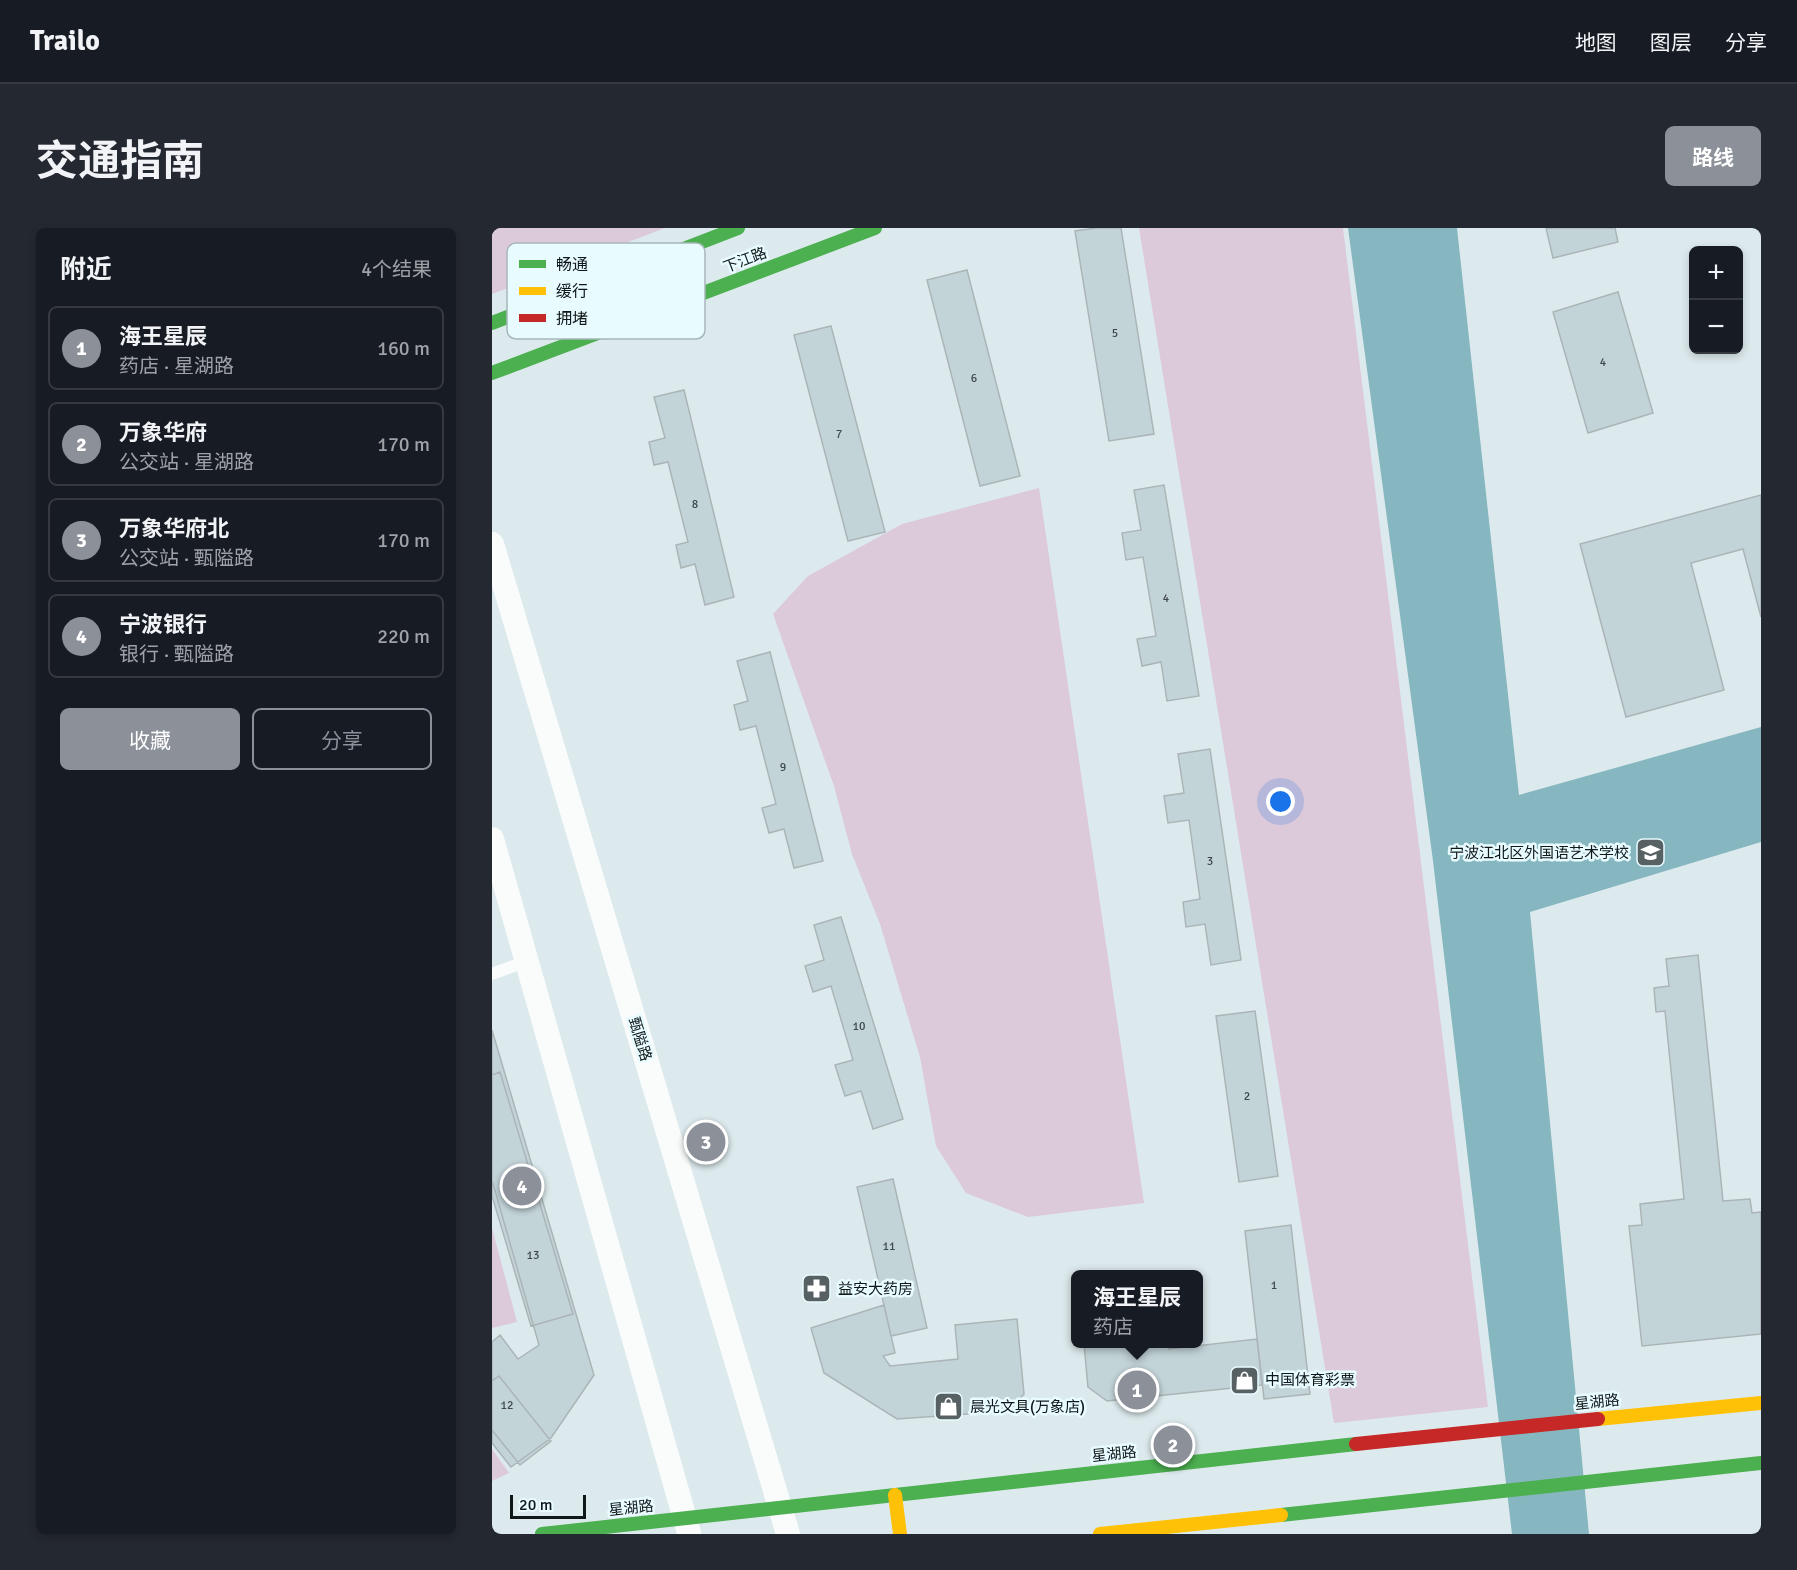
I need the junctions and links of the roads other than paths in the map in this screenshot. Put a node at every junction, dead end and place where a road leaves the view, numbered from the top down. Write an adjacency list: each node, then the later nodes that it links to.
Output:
1 (738, 228): 3 (street)
2 (875, 228): 4 (street, 下江路)
3 (699, 243)
4 (705, 293)
5 (507, 317): 6 (street)
6 (492, 323)
7 (584, 339): 8 (street, 下江路)
8 (492, 374)
9 (492, 544): 16 (street, 甄隘路)
10 (492, 839): 11 (street)
11 (527, 961): 12 (lane); 17 (street)
12 (492, 974)
13 (1761, 1403): 15 (street, 星湖路)
14 (1761, 1463): 18 (street)
15 (895, 1495): 16 (street, 星湖路); 21 (street)
16 (780, 1508): 17 (street, 星湖路); 20 (street, 甄隘路)
17 (687, 1526): 19 (street, 星湖路)
18 (1230, 1527): 22 (street)
19 (543, 1534)
20 (788, 1534)
21 (900, 1534)
22 (1100, 1534)

